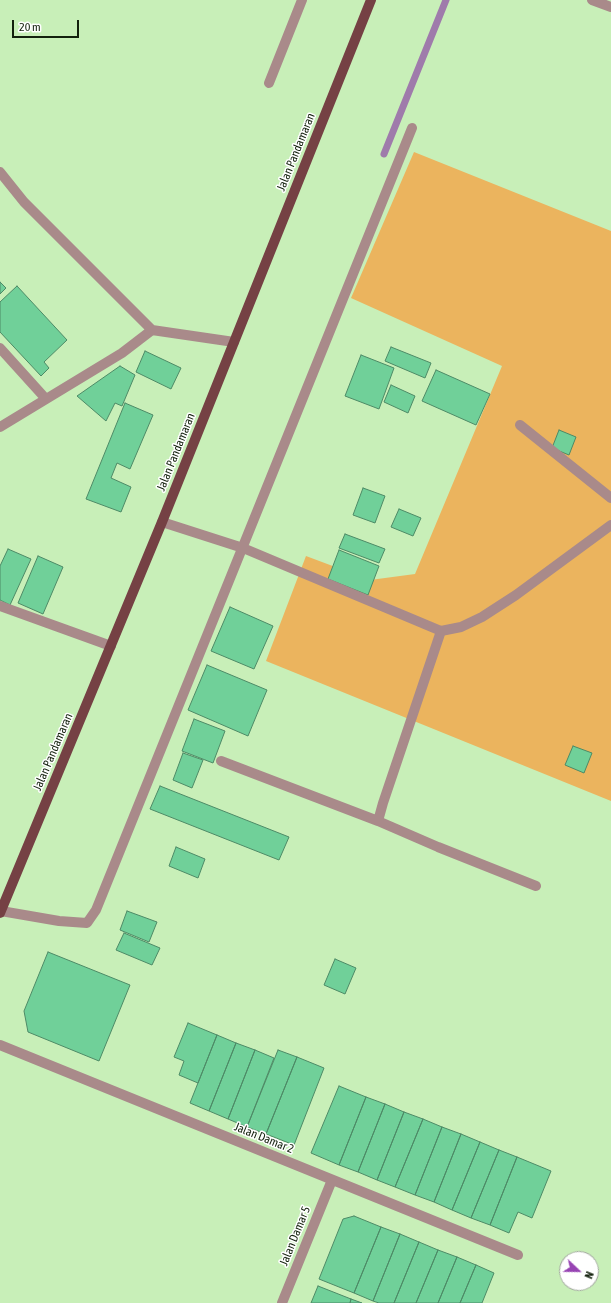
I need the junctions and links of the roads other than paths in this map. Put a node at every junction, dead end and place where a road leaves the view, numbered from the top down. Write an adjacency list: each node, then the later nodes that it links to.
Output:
1 (302, 0): 5 (street)
2 (371, 0): 9 (main road, Jalan Pandamaran)
3 (592, 0): 4 (street)
4 (611, 7)
5 (269, 83)
6 (412, 128): 17 (street)
7 (0, 172): 8 (street)
8 (152, 330): 9 (street); 11 (street)
9 (234, 342): 15 (main road, Jalan Pandamaran)
10 (0, 348): 11 (street)
11 (46, 399): 13 (street)
12 (520, 425): 14 (street)
13 (0, 427)
14 (611, 498)
15 (162, 522): 17 (street); 20 (main road, Jalan Pandamaran)
16 (611, 525): 19 (street)
17 (242, 548): 19 (street); 24 (street)
18 (0, 606): 20 (street)
19 (441, 631): 22 (street)
20 (111, 646): 24 (main road, Jalan Pandamaran)
21 (221, 761): 22 (street)
22 (378, 821): 23 (street)
23 (536, 886)
24 (0, 912)
25 (0, 1045): 26 (street, Jalan Damar 2)
26 (332, 1180): 27 (street, Jalan Damar 2); 28 (street, Jalan Damar 5)
27 (518, 1255)
28 (282, 1303)

